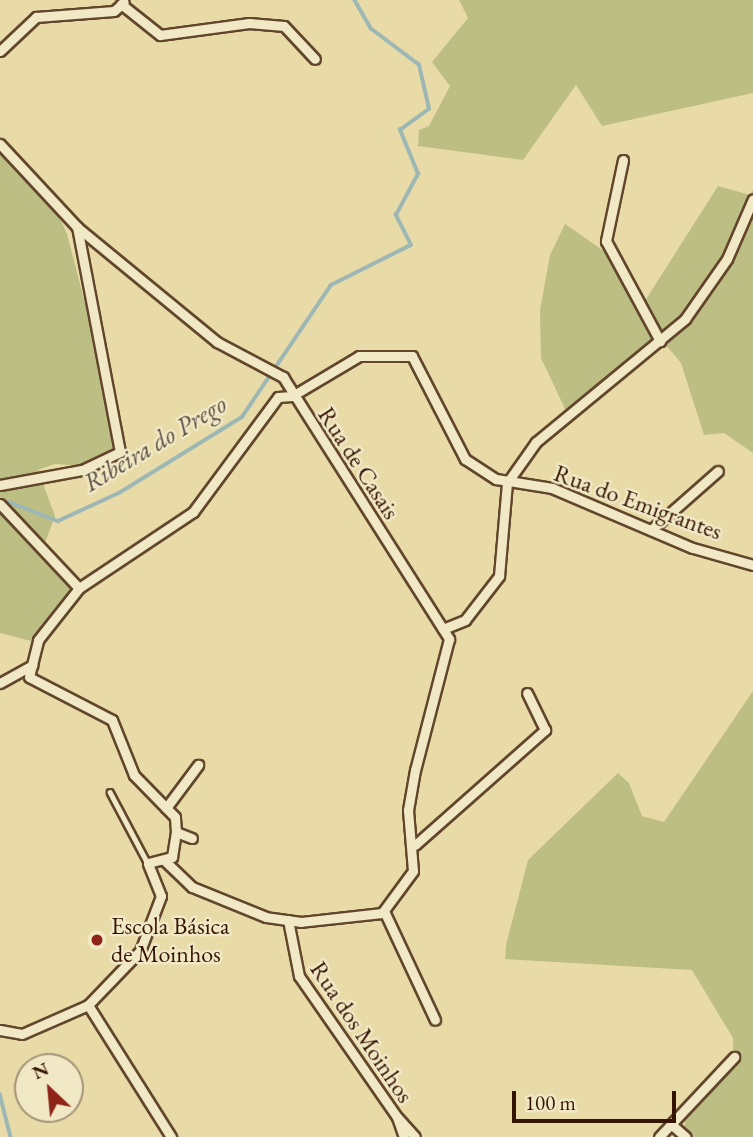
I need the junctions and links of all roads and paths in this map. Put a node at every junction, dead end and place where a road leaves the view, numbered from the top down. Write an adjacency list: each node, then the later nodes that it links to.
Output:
1 (123, 2): 2 (street); 3 (street)
2 (0, 51)
3 (315, 59)
4 (0, 144): 7 (street, Rua de Casais)
5 (623, 160): 8 (street)
6 (753, 199): 8 (street)
7 (77, 227): 9 (street, Rua de Casais); 12 (street)
8 (660, 341): 11 (street)
9 (292, 396): 11 (street); 16 (street); 17 (street, Rua de Casais)
10 (718, 471): 14 (street)
11 (508, 483): 14 (street, Rua do Emigrantes); 17 (street)
12 (0, 485)
13 (0, 504): 16 (street)
14 (651, 530): 15 (street, Rua do Emigrantes)
15 (753, 565)
16 (79, 589): 18 (street)
17 (443, 629): 26 (street, Rua de Casais)
18 (32, 664): 19 (street); 23 (street)
19 (0, 683)
20 (527, 693): 26 (street)
21 (198, 765): 23 (street)
22 (110, 792): 28 (lane)
23 (166, 808): 24 (street)
24 (176, 832): 25 (street); 27 (street)
25 (192, 838)
26 (415, 845): 29 (street, Rua de Casais)
27 (164, 860): 28 (street); 30 (street)
28 (148, 863): 31 (street)
29 (384, 911): 30 (street); 32 (street)
30 (288, 920): 35 (street, Rua dos Moinhos)
31 (88, 1006): 33 (street); 37 (street)
32 (435, 1020)
33 (0, 1030)
34 (734, 1057): 36 (street)
35 (397, 1117): 38 (street, Rua dos Moinhos); 39 (street)
36 (672, 1125): 40 (street); 41 (street)
37 (171, 1137)
38 (404, 1137)
39 (415, 1137)
40 (659, 1137)
41 (686, 1137)

